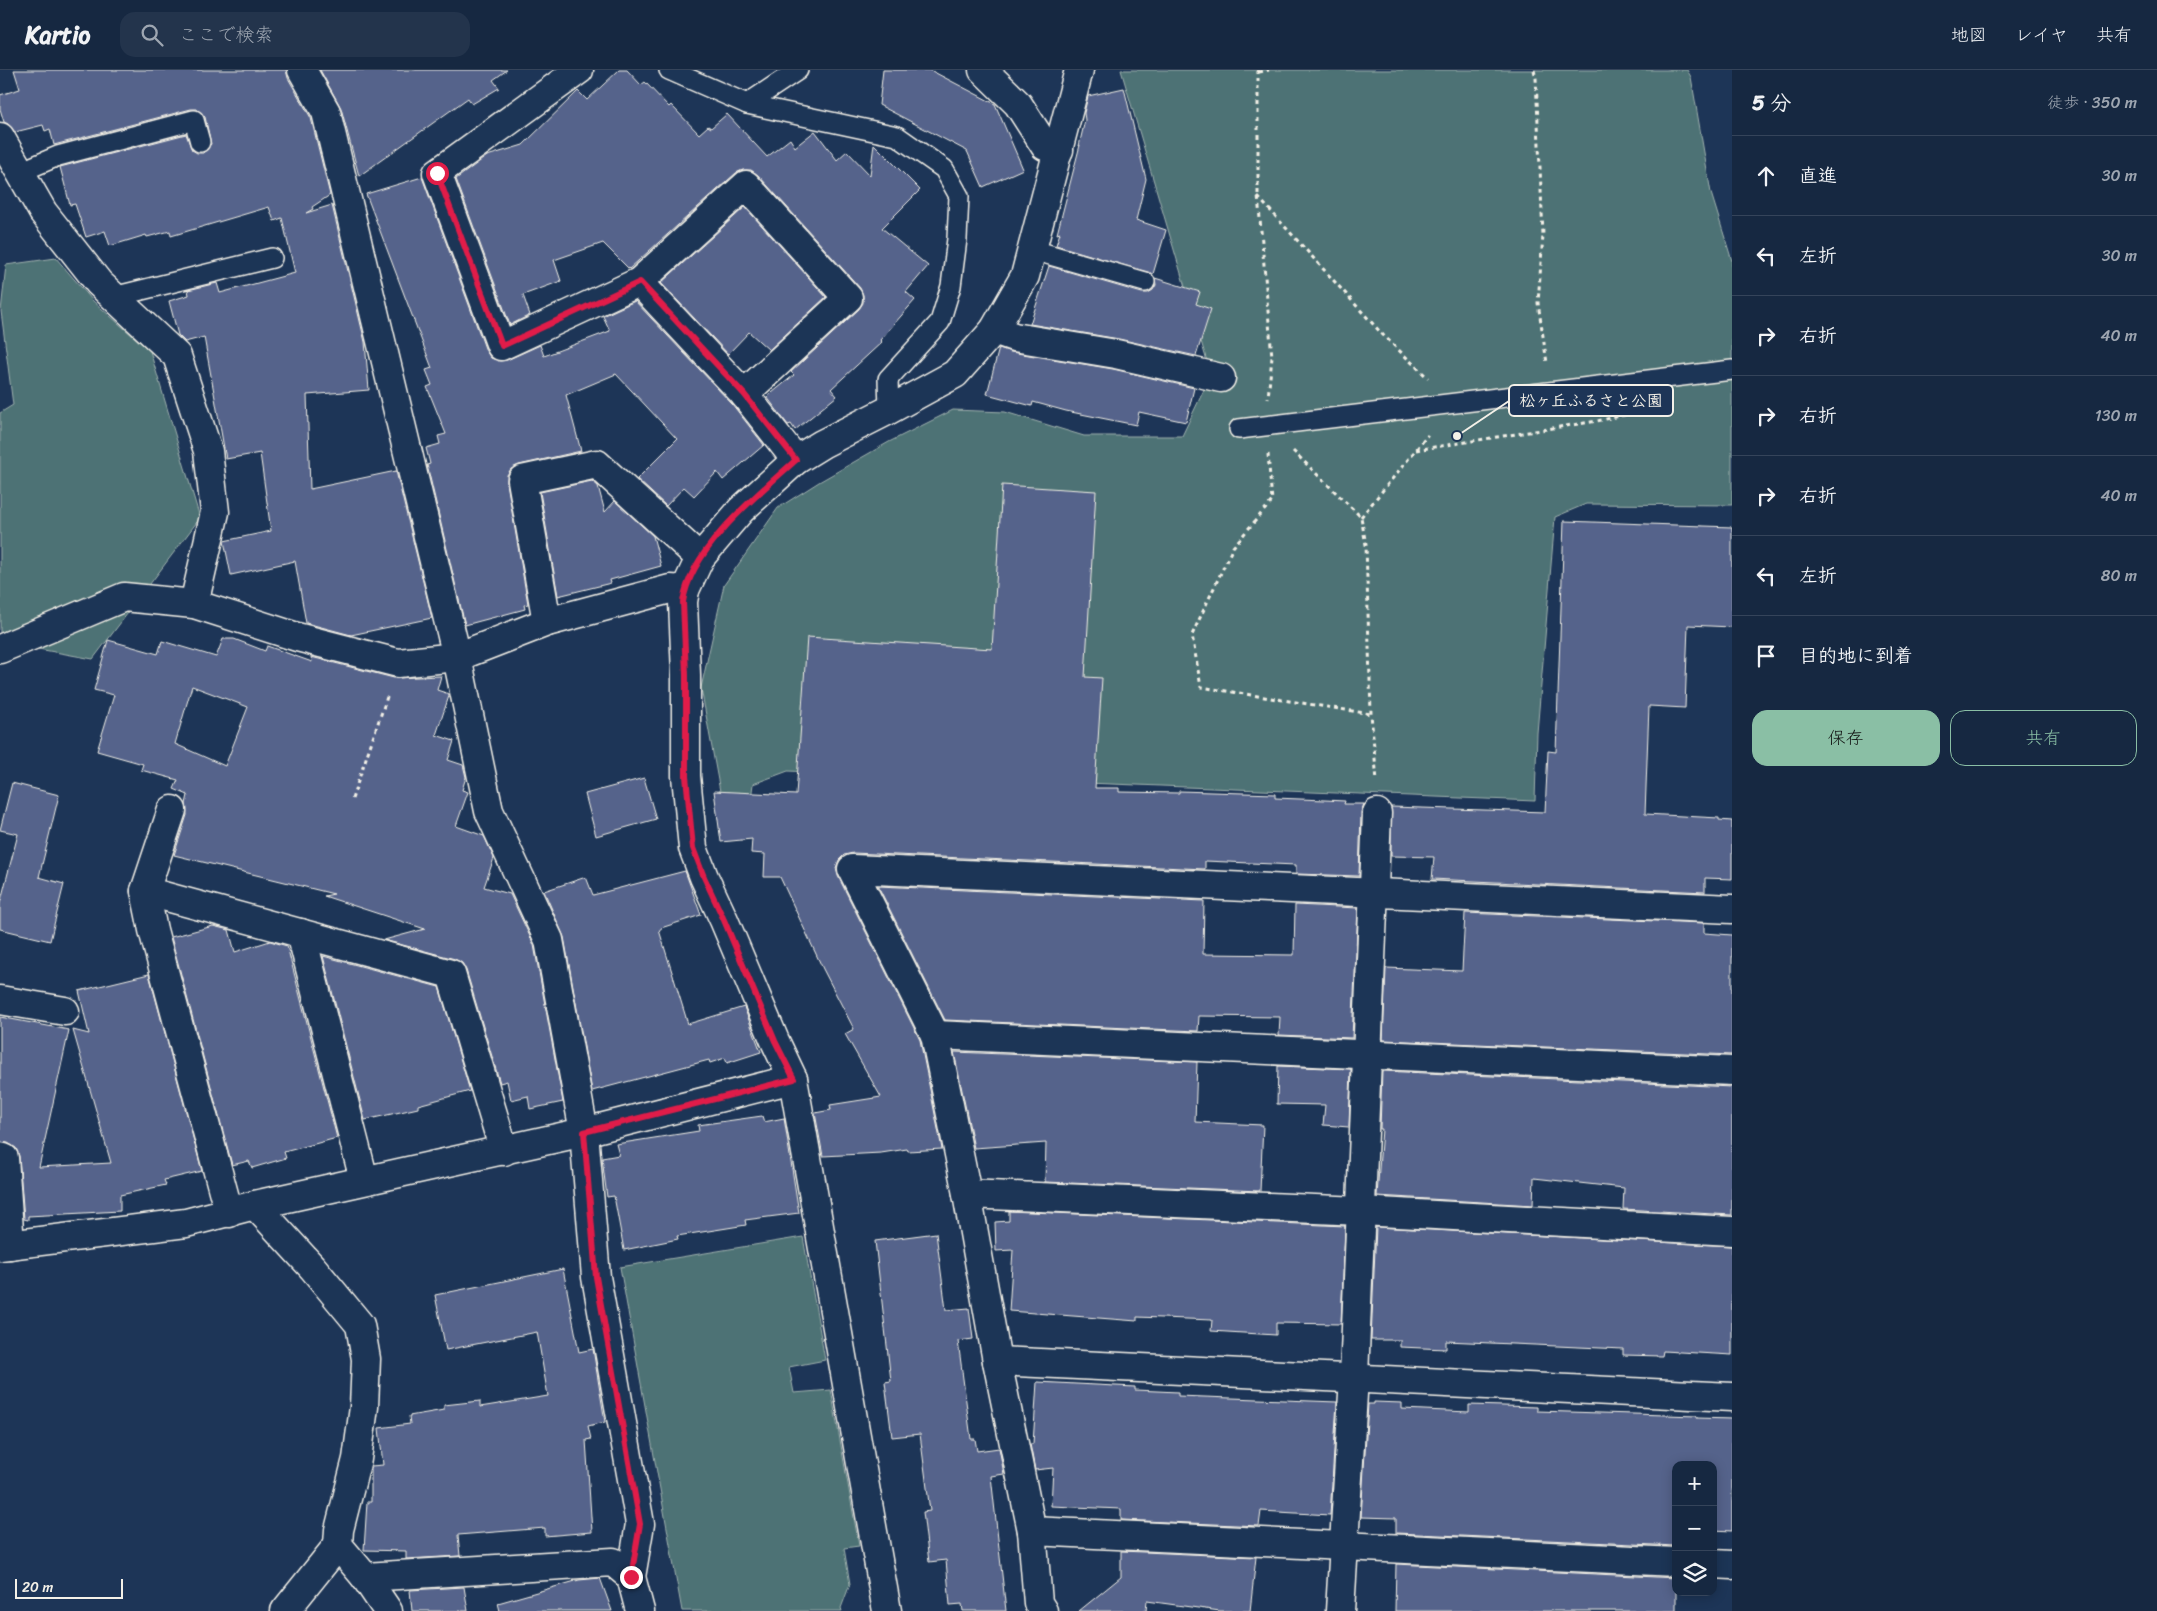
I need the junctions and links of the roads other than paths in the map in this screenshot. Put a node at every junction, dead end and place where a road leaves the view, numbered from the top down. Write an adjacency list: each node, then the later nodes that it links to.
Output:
1 (302, 70): 29 (street)
2 (578, 70): 14 (street)
3 (669, 70): 7 (lane)
4 (798, 70): 7 (lane)
5 (983, 70): 10 (street)
6 (1079, 70): 10 (street)
7 (747, 104): 21 (lane)
8 (0, 137): 11 (street)
9 (200, 142): 11 (lane)
10 (1059, 150): 12 (street)
11 (20, 172): 16 (street)
12 (1033, 250): 15 (lane); 17 (street)
13 (272, 258): 16 (lane)
14 (640, 282): 20 (street); 20 (street)
15 (1145, 282)
16 (113, 297): 26 (street)
17 (994, 330): 19 (street); 21 (street)
18 (1732, 370): 22 (lane)
19 (1221, 378)
20 (744, 394): 23 (street)
21 (889, 410): 23 (street)
22 (1239, 429)
23 (796, 460): 24 (street)
24 (700, 558): 25 (street); 27 (street)
25 (685, 590): 27 (street); 41 (street)
26 (194, 604): 28 (street); 29 (street)
27 (547, 622): 29 (street)
28 (0, 649)
29 (457, 657): 42 (street)
30 (172, 810): 32 (street)
31 (1377, 813): 33 (street)
32 (145, 891): 35 (street); 47 (street)
33 (1373, 892): 34 (street); 38 (street); 39 (street)
34 (1732, 909)
35 (301, 933): 43 (street); 45 (street)
36 (0, 1000): 37 (street)
37 (65, 1012)
38 (935, 1035): 39 (street); 46 (street)
39 (1367, 1053): 40 (street); 48 (street)
40 (1732, 1071)
41 (794, 1079): 42 (street); 65 (street)
42 (584, 1132): 43 (street); 61 (street)
43 (504, 1150): 45 (street)
44 (0, 1158): 50 (street)
45 (364, 1180): 47 (street)
46 (968, 1194): 48 (street); 51 (street)
47 (242, 1209): 50 (street); 55 (street)
48 (1361, 1211): 49 (street); 52 (street)
49 (1732, 1231)
50 (5, 1245)
51 (997, 1361): 52 (street); 54 (street)
52 (1354, 1377): 53 (street); 56 (street)
53 (1732, 1398)
54 (1032, 1531): 56 (street); 66 (street)
55 (338, 1545): 60 (street); 62 (street)
56 (1343, 1547): 57 (street); 67 (street)
57 (1672, 1562)
58 (1717, 1564): 59 (street)
59 (1732, 1565)
60 (365, 1577): 61 (street); 63 (street)
61 (631, 1577): 64 (street)
62 (285, 1611)
63 (388, 1611)
64 (640, 1611)
65 (887, 1611)
66 (1043, 1611)
67 (1340, 1611)

